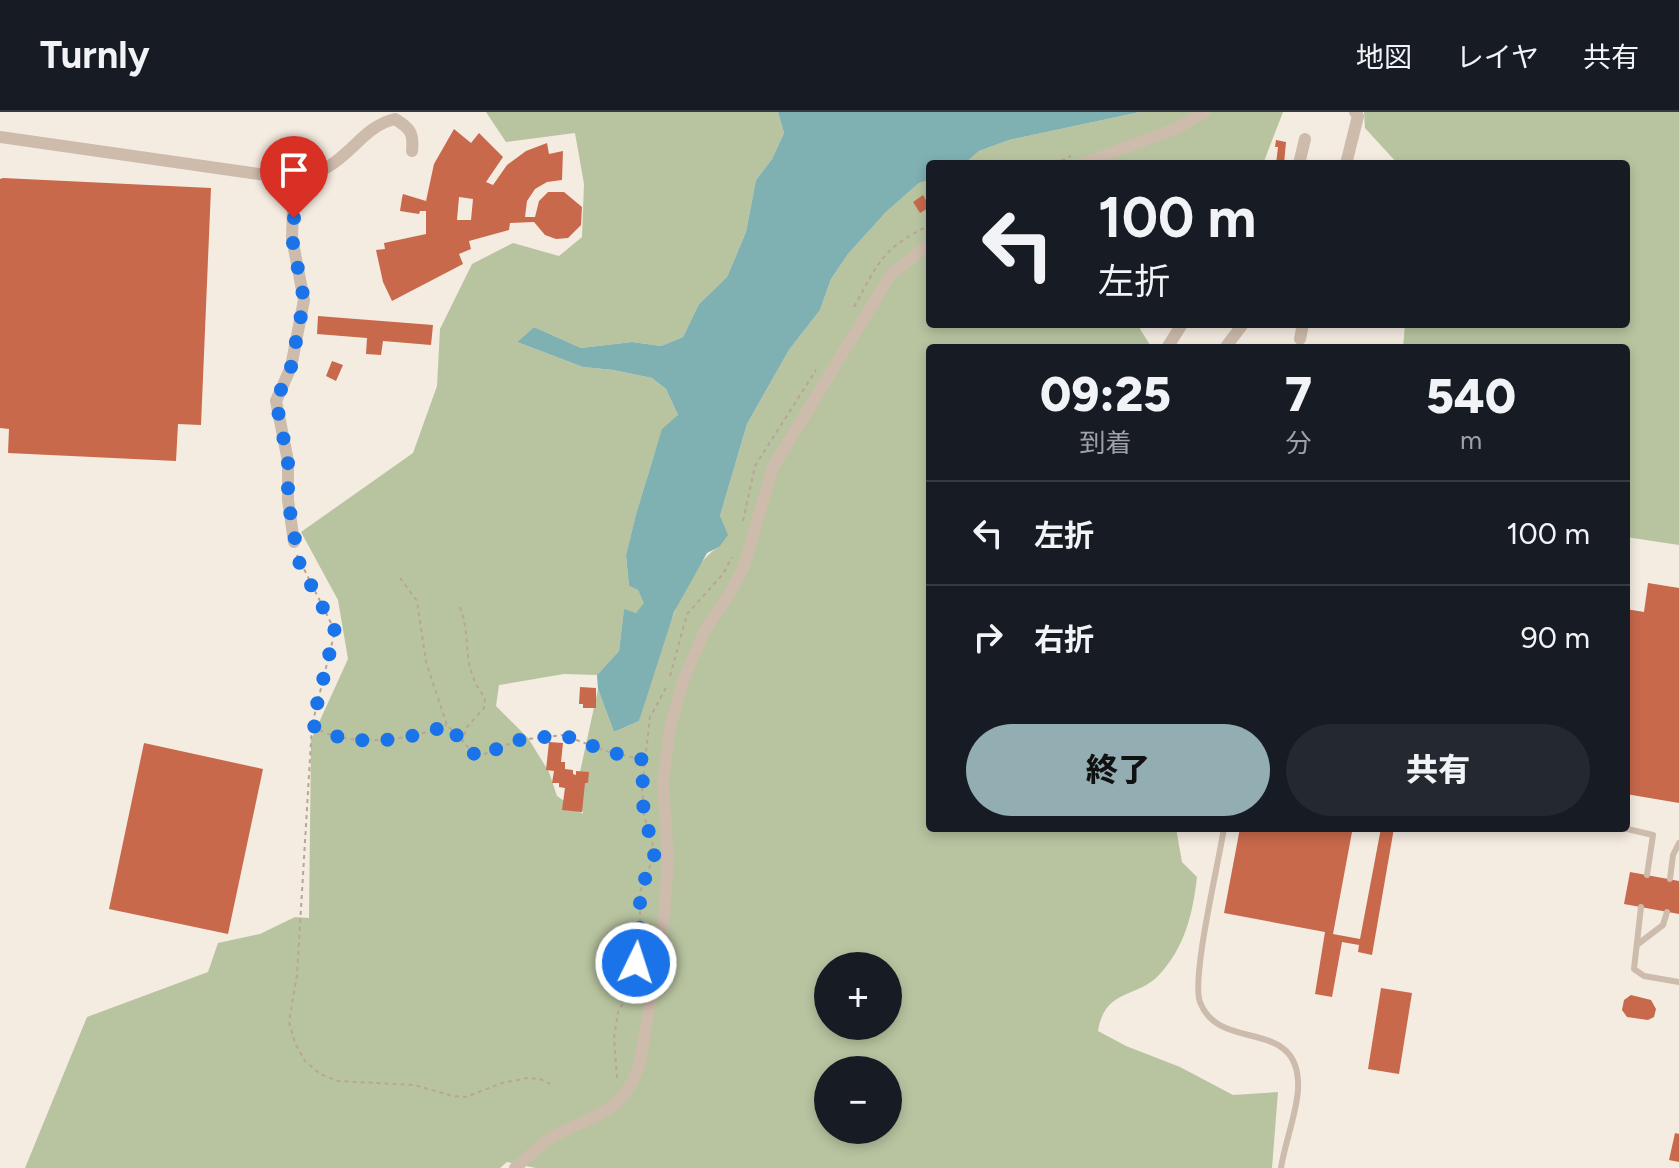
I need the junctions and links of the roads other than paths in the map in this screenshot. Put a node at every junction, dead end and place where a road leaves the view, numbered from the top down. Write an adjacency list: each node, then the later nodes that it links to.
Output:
1 (1205, 112): 7 (street)
2 (1372, 112): 3 (street)
3 (1357, 114): 9 (street)
4 (0, 137): 10 (street)
5 (1305, 139): 8 (street)
6 (412, 151): 10 (street)
7 (1093, 160)
8 (1300, 160)
9 (1347, 160)
10 (294, 179): 14 (street)
11 (926, 247): 24 (street)
12 (1302, 328): 13 (street)
13 (1300, 339)
14 (294, 542)
15 (1630, 830): 18 (lane)
16 (1223, 832): 25 (lane)
17 (1679, 843): 19 (lane)
18 (1647, 875)
19 (1670, 879)
20 (1641, 907): 22 (lane)
21 (1667, 912): 22 (lane)
22 (1638, 944): 23 (lane)
23 (1679, 982)
24 (515, 1168)
25 (1281, 1168)

